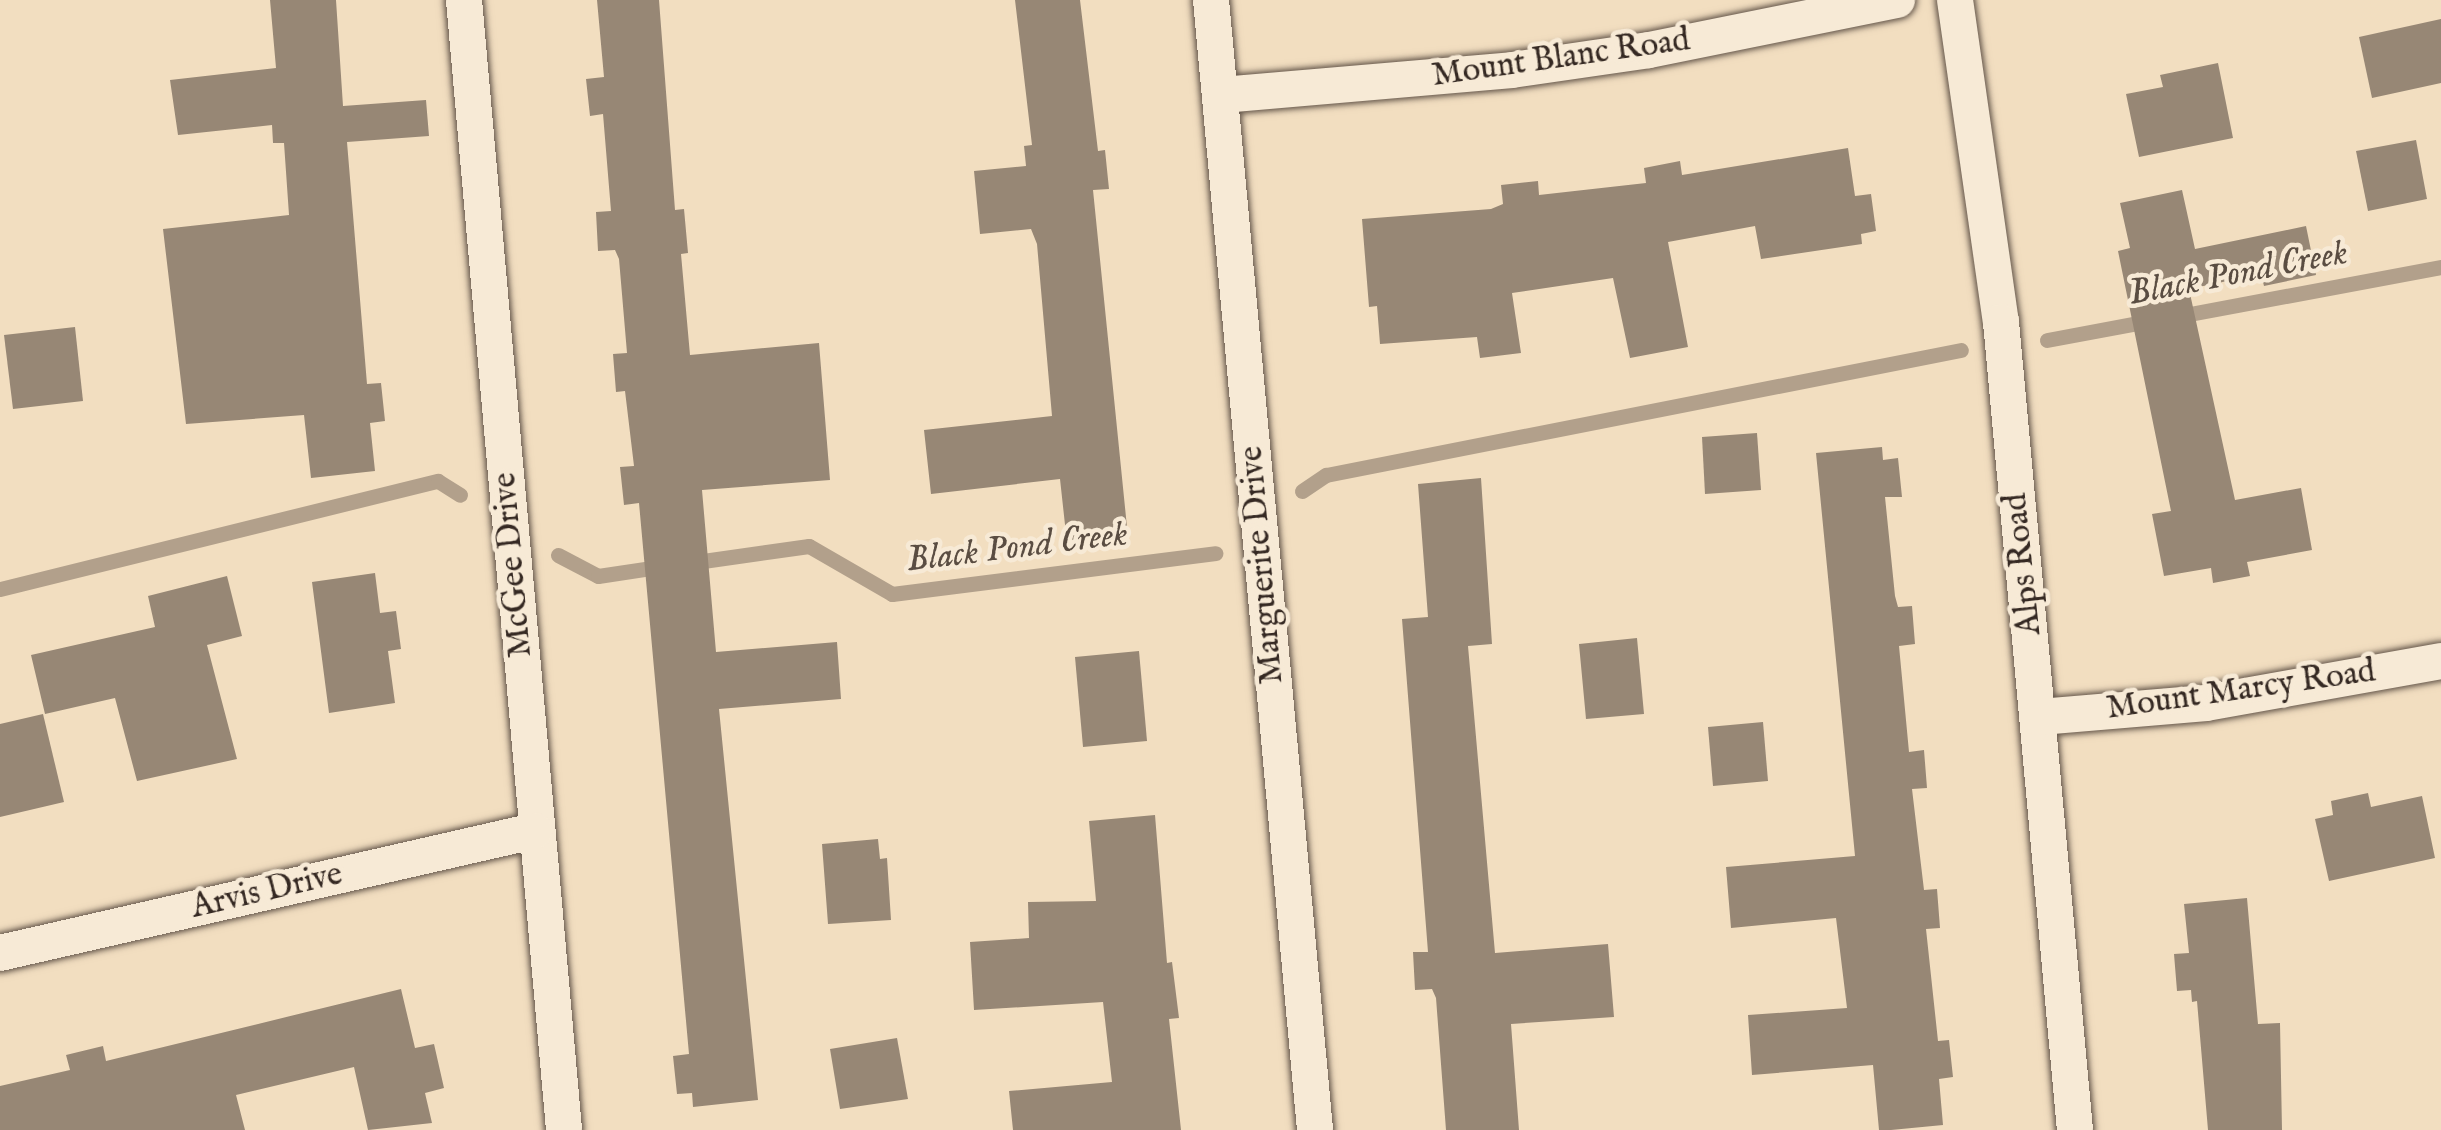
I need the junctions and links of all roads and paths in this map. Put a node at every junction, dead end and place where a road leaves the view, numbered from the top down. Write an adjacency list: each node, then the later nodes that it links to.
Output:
1 (464, 0): 8 (street, McGee Drive)
2 (1211, 0): 5 (street, Marguerite Drive)
3 (1897, 0): 5 (street, Mount Blanc Road)
4 (1955, 0): 7 (street, Alps Road)
5 (1222, 95): 11 (street, Marguerite Drive)
6 (2441, 661): 7 (street, Mount Marcy Road)
7 (2040, 717): 12 (street, Alps Road)
8 (534, 831): 9 (street, Arvis Drive); 10 (street, McGee Drive)
9 (0, 953)
10 (564, 1130)
11 (1316, 1130)
12 (2075, 1130)

